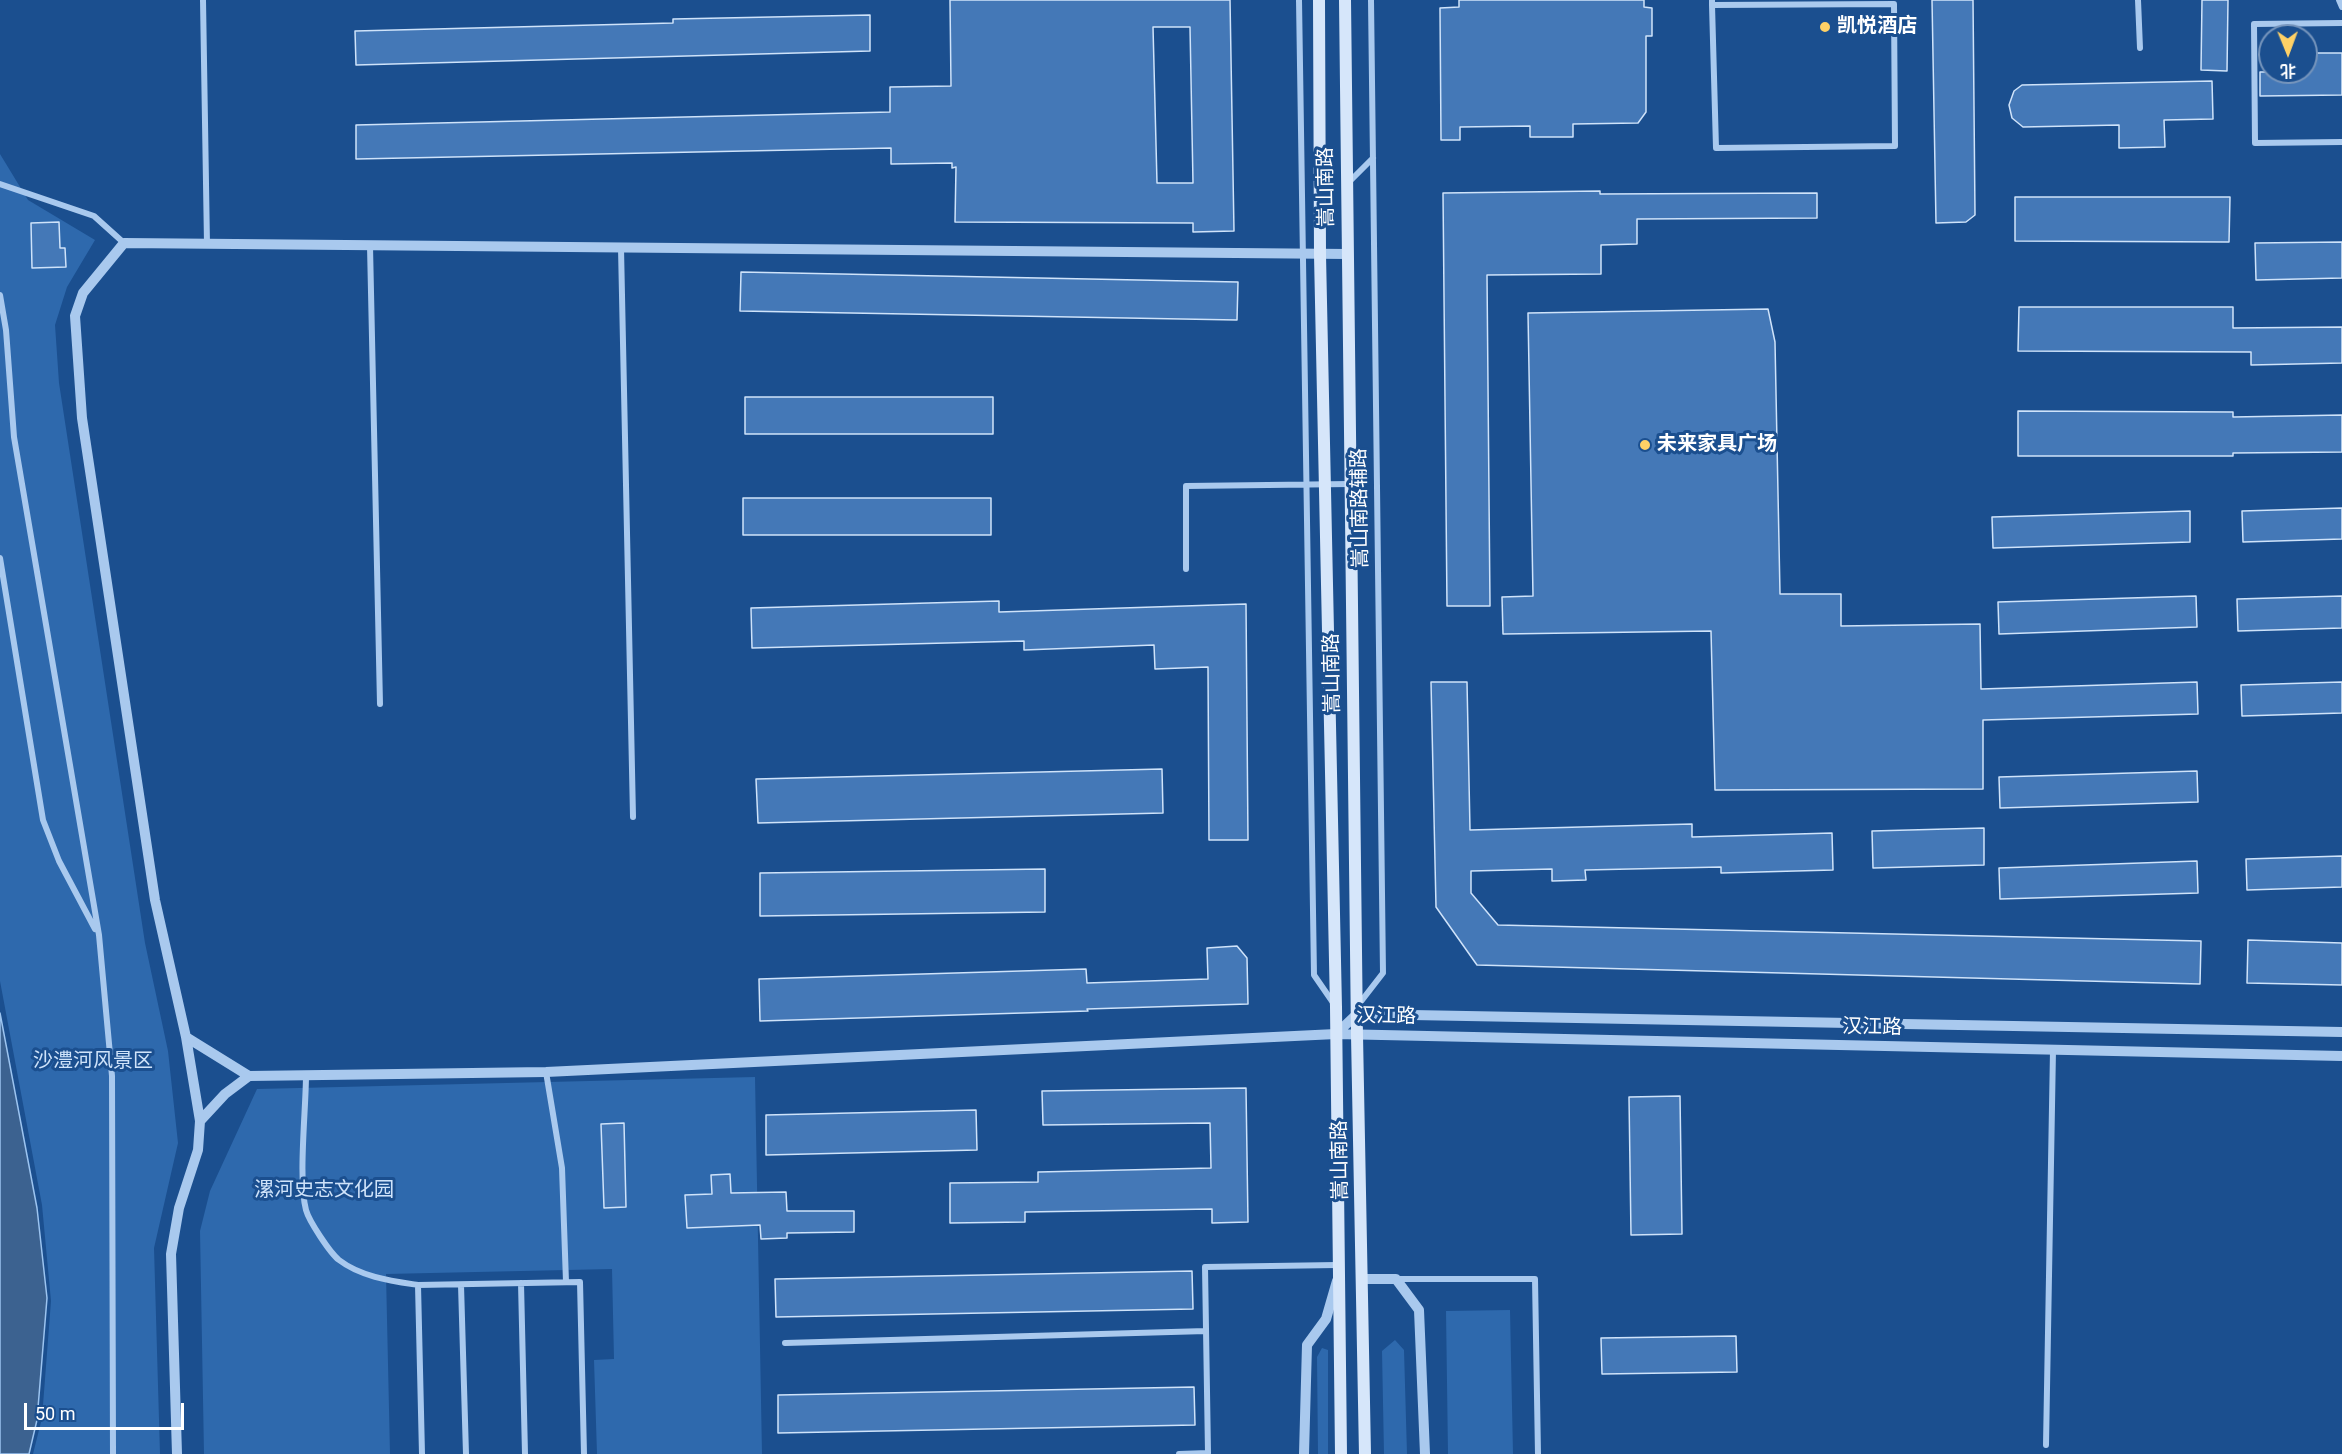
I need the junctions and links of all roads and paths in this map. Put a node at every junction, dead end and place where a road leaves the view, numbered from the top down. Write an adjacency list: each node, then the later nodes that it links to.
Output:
1 (203, 0): 17 (street)
2 (1299, 0): 20 (street)
3 (1319, 0): 22 (main road, 嵩山南路)
4 (1345, 0): 15 (main road, 嵩山南路)
5 (1371, 0): 13 (street, 嵩山南路辅路)
6 (2138, 0): 11 (street)
7 (2339, 0): 9 (street)
8 (1712, 3): 8 (street)
9 (2342, 7)
10 (2342, 23): 12 (street)
11 (2140, 48)
12 (2342, 142)
13 (1373, 158): 15 (street); 33 (street, 嵩山南路辅路)
14 (0, 184): 16 (street)
15 (1346, 186): 21 (main road, 嵩山南路)
16 (124, 243): 17 (street); 37 (street)
17 (207, 245): 18 (street)
18 (370, 246): 19 (street); 29 (street)
19 (621, 248): 20 (street); 30 (street)
20 (1302, 254): 22 (street); 25 (street)
21 (1347, 254): 22 (street); 24 (main road, 嵩山南路)
22 (1320, 255): 26 (main road, 嵩山南路)
23 (0, 295): 31 (street)
24 (1350, 484): 26 (street); 33 (main road, 嵩山南路)
25 (1306, 485): 26 (street); 28 (street); 32 (street)
26 (1325, 485): 32 (main road, 嵩山南路)
27 (0, 558): 31 (street)
28 (1186, 569)
29 (380, 704)
30 (633, 817)
31 (99, 935): 55 (street)
32 (1336, 1007): 35 (main road, 嵩山南路)
33 (1357, 1010): 34 (street, 汉江路); 35 (street, 汉江路); 36 (main road, 嵩山南路)
34 (2342, 1032)
35 (1336, 1034): 36 (street, 汉江路); 40 (street); 44 (main road, 嵩山南路)
36 (1357, 1035): 38 (street, 汉江路); 46 (main road, 嵩山南路)
37 (186, 1037): 42 (street); 43 (street)
38 (2053, 1050): 39 (street, 汉江路); 54 (street)
39 (2342, 1056)
40 (546, 1072): 41 (street); 48 (street)
41 (306, 1075): 42 (street); 50 (street)
42 (249, 1076): 43 (street)
43 (200, 1122): 56 (street)
44 (1337, 1265): 45 (main road, 嵩山南路); 52 (street)
45 (1338, 1278): 62 (street); 63 (main road, 嵩山南路)
46 (1363, 1279): 47 (street); 64 (main road, 嵩山南路)
47 (1395, 1279): 65 (street); 66 (street)
48 (566, 1282): 49 (street); 60 (street)
49 (521, 1283): 51 (street); 59 (street)
50 (418, 1285): 51 (street); 57 (street)
51 (461, 1285): 58 (street)
52 (1206, 1331): 53 (street); 61 (street)
53 (785, 1343)
54 (2046, 1445)
55 (113, 1454)
56 (177, 1454)
57 (422, 1454)
58 (466, 1454)
59 (525, 1454)
60 (584, 1454)
61 (1179, 1454)
62 (1304, 1454)
63 (1341, 1454)
64 (1365, 1454)
65 (1425, 1454)
66 (1538, 1454)

